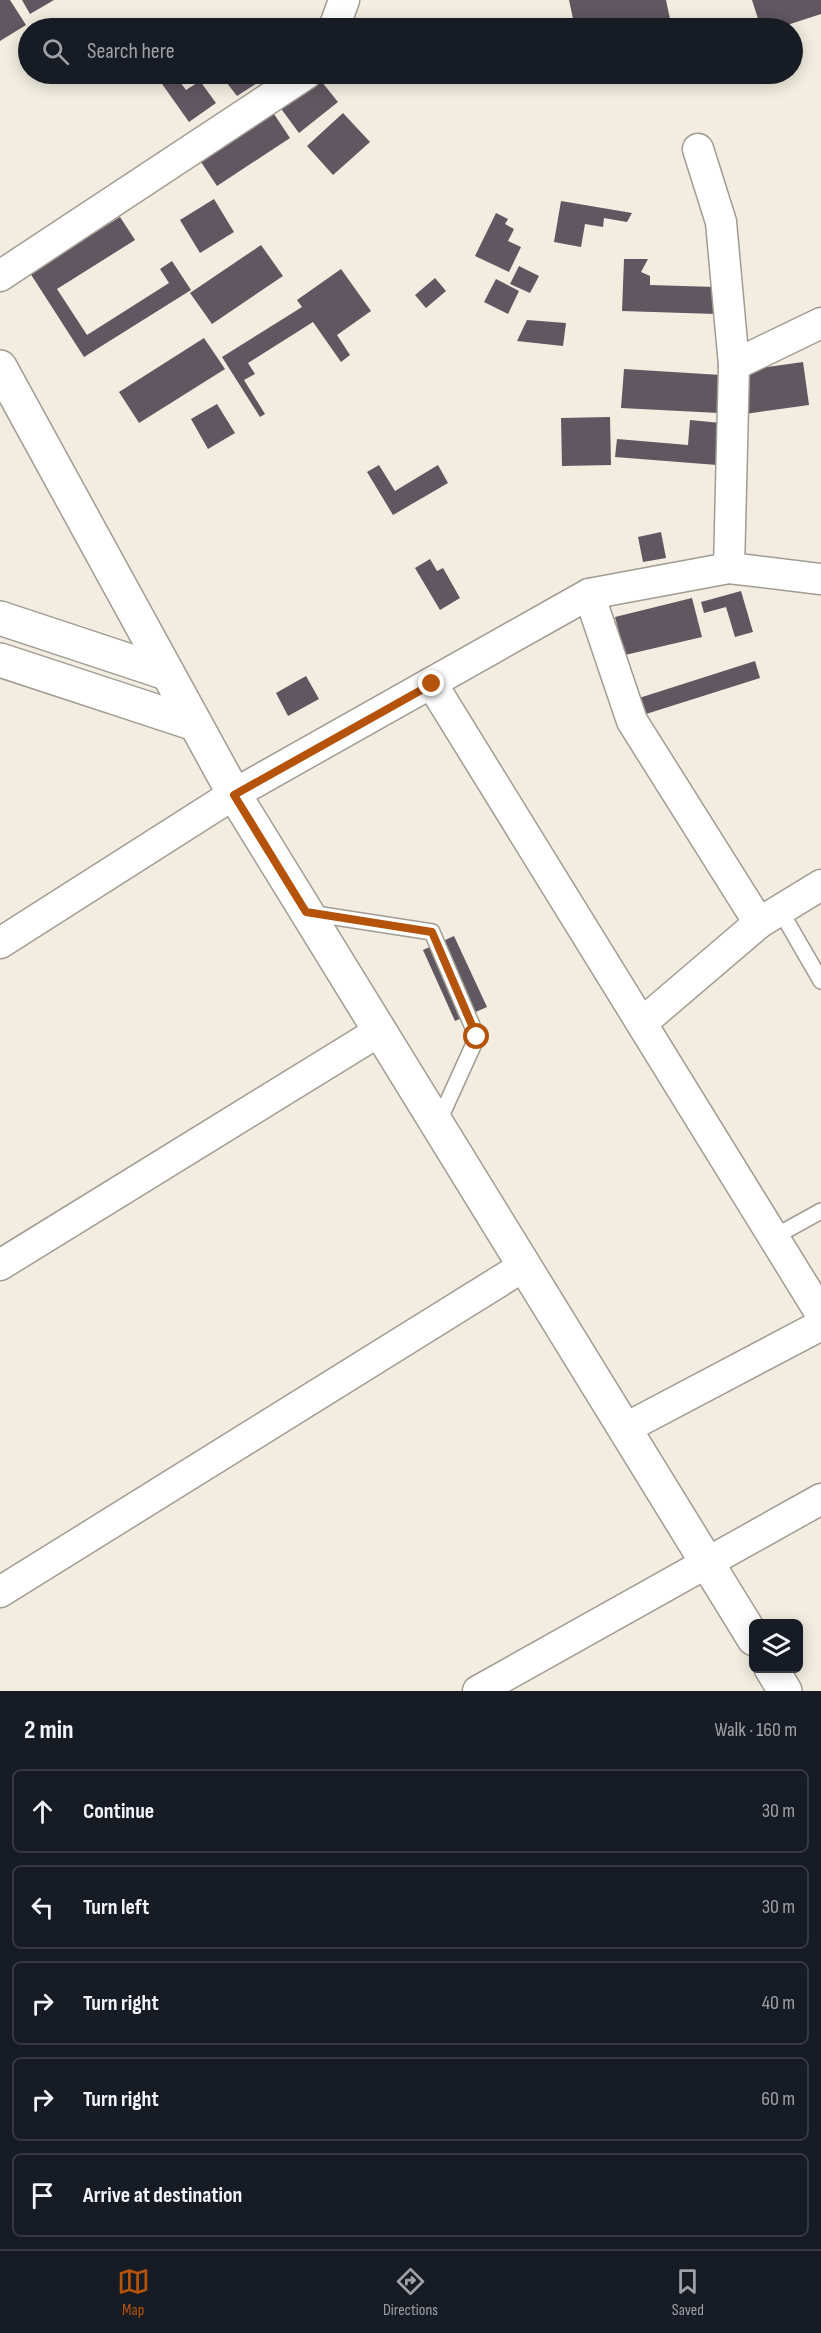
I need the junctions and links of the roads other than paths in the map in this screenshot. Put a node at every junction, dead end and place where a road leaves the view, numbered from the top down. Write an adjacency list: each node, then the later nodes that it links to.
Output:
1 (344, 0): 2 (street)
2 (338, 18)
3 (291, 84): 5 (street)
4 (698, 149): 7 (street)
5 (0, 276)
6 (821, 323): 7 (street)
7 (734, 365): 9 (street)
8 (0, 367): 14 (main road)
9 (729, 568): 10 (street); 11 (street)
10 (821, 579)
11 (589, 594): 15 (street); 20 (street)
12 (0, 618): 14 (main road)
13 (0, 660): 16 (main road)
14 (166, 674): 16 (main road)
15 (432, 684): 17 (street); 23 (street)
16 (195, 724): 17 (main road)
17 (234, 795): 19 (main road); 21 (street)
18 (821, 885): 20 (street)
19 (306, 912): 24 (main road); 25 (lane)
20 (770, 916): 22 (lane); 23 (street)
21 (0, 943)
22 (821, 981)
23 (643, 1022): 27 (street)
24 (378, 1032): 25 (main road); 28 (street)
25 (437, 1126): 29 (main road)
26 (821, 1211): 27 (lane)
27 (774, 1237): 30 (street)
28 (0, 1264)
29 (524, 1266): 32 (main road); 35 (street)
30 (821, 1314)
31 (821, 1325): 32 (street)
32 (624, 1429): 34 (main road)
33 (821, 1499): 34 (street)
34 (706, 1563): 36 (main road); 38 (street)
35 (0, 1592)
36 (749, 1633)
37 (774, 1673): 39 (main road)
38 (478, 1691)
39 (785, 1691)

